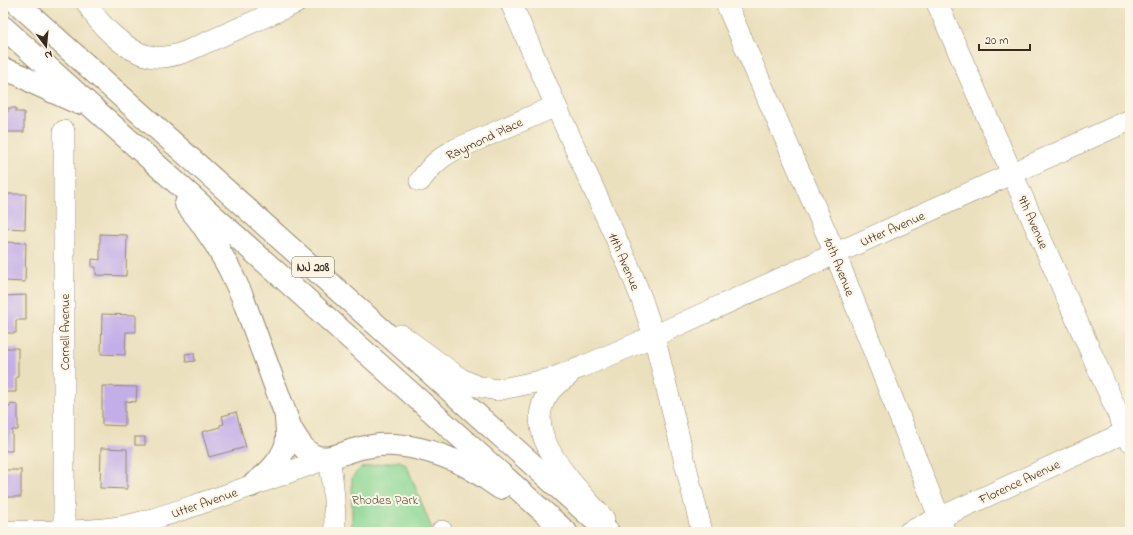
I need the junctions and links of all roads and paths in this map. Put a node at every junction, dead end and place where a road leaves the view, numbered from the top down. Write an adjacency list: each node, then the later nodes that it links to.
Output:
1 (18, 3): 17 (highway, NJ 208)
2 (87, 3): 3 (street)
3 (296, 3)
4 (511, 3): 9 (street, 11th Avenue)
5 (726, 3): 16 (street, 10th Avenue)
6 (938, 3): 14 (street, 9th Avenue)
7 (3, 27): 10 (highway, NJ 208)
8 (3, 69): 10 (highway)
9 (556, 106): 15 (street, Raymond Place); 18 (street, 11th Avenue)
10 (98, 112): 13 (highway, NJ 208)
11 (1130, 120): 14 (street, Utter Avenue)
12 (64, 131): 26 (street, Cornell Avenue)
13 (144, 153): 20 (highway); 28 (highway, NJ 208)
14 (1012, 173): 16 (street, Utter Avenue); 21 (street, 9th Avenue)
15 (420, 181)
16 (836, 253): 18 (street, Utter Avenue); 24 (street, 10th Avenue)
17 (313, 268): 19 (street); 29 (highway, NJ 208)
18 (654, 336): 19 (street, Utter Avenue); 31 (street, 11th Avenue)
19 (582, 367): 30 (street)
20 (286, 416): 22 (highway); 23 (highway)
21 (1129, 434): 24 (street, Florence Avenue)
22 (329, 458): 23 (street, Utter Avenue); 27 (street); 28 (highway)
23 (251, 486): 26 (street, Utter Avenue)
24 (942, 525): 32 (street, Florence Avenue)
25 (3, 531): 26 (street, Utter Avenue)
26 (64, 532)
27 (335, 532)
28 (564, 532)
29 (608, 532)
30 (616, 532)
31 (702, 532)
32 (908, 532)

